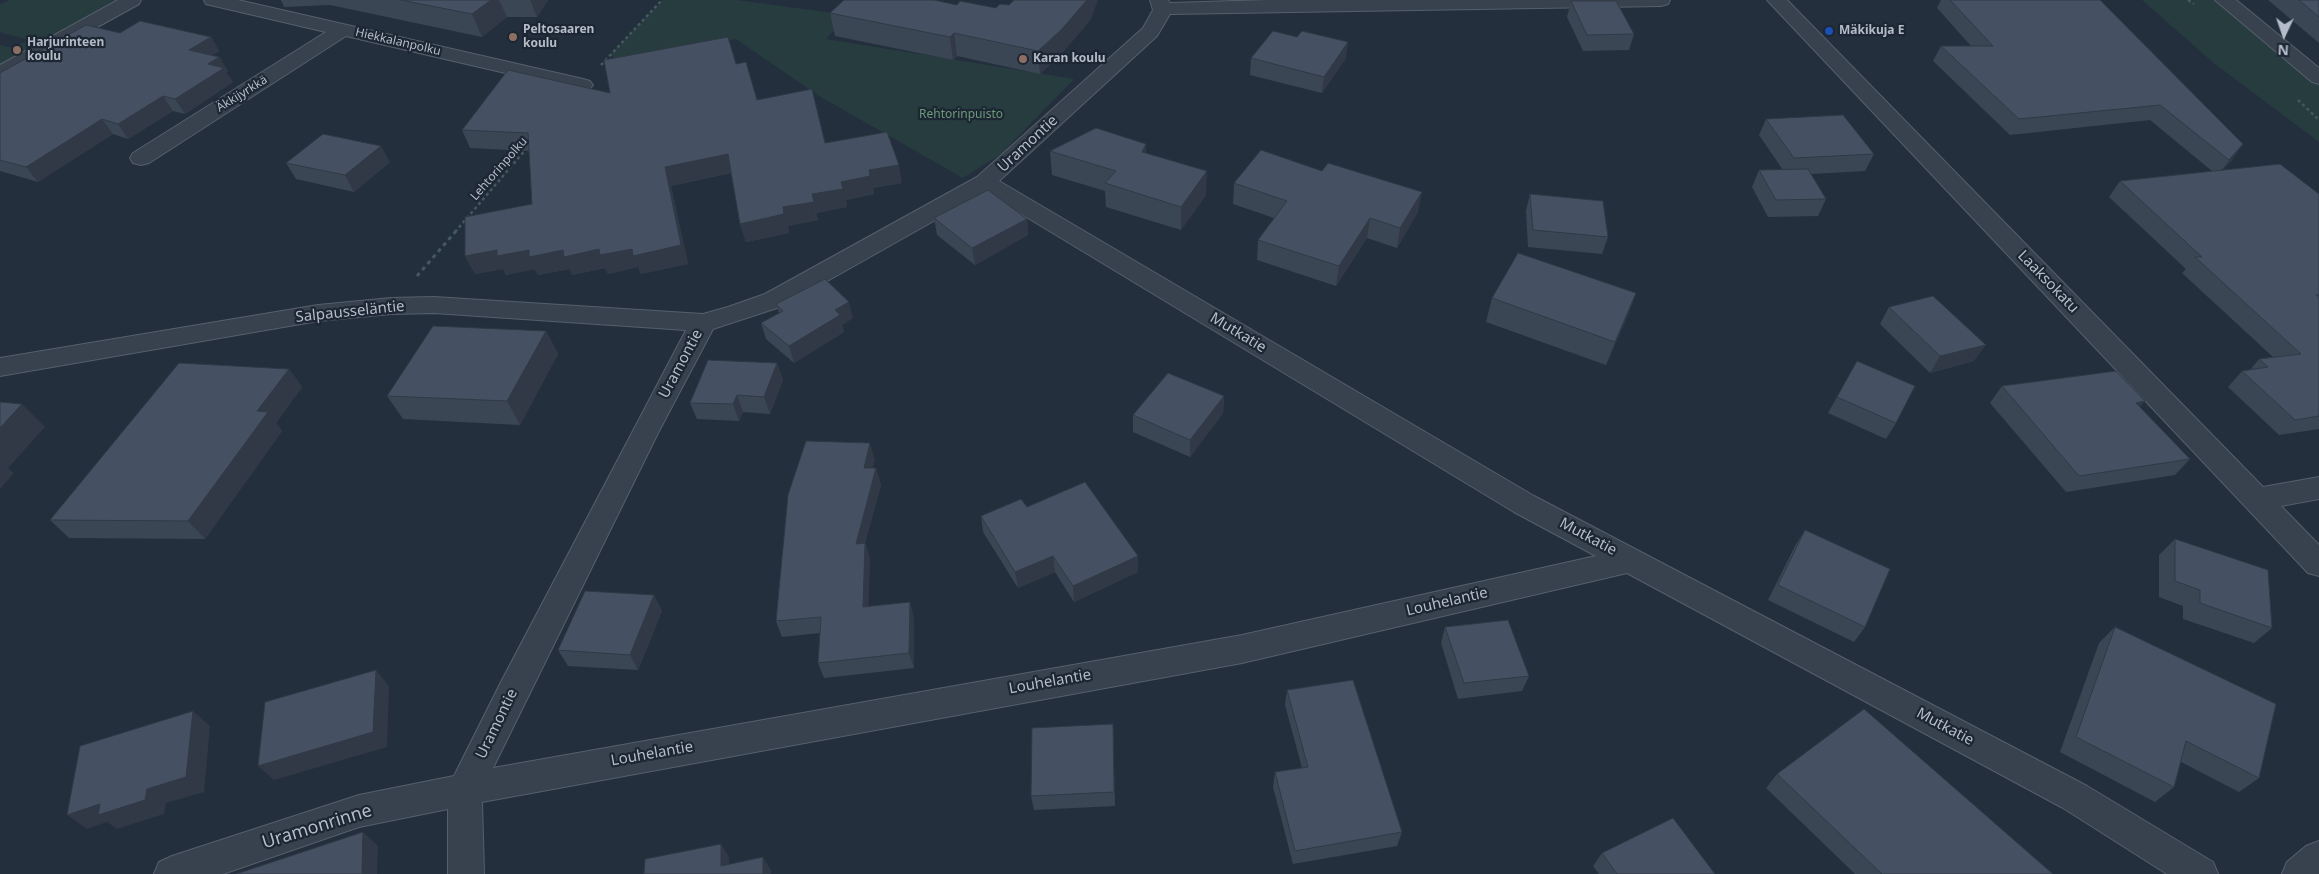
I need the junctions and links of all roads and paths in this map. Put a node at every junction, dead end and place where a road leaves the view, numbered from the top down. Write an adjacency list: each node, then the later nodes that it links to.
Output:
1 (132, 0): 9 (street)
2 (213, 0): 8 (street, Hiekkalanpolku)
3 (662, 0): 11 (path)
4 (1661, 0): 7 (street)
5 (1776, 0): 19 (street, Laaksokatu)
6 (2224, 0): 10 (street)
7 (1161, 5): 14 (street, Uramontie)
8 (343, 30): 11 (street, Hiekkalanpolku); 13 (street, Äkkijyrkkä)
9 (0, 73)
10 (2319, 78)
11 (583, 85)
12 (532, 144): 15 (path, Lehtorinpolku)
13 (141, 158)
14 (985, 182): 16 (street, Uramontie); 20 (street, Mutkatie)
15 (391, 306): 16 (street, Salpausseläntie); 17 (street, Salpausseläntie)
16 (702, 323): 22 (street, Uramontie)
17 (0, 367)
18 (2319, 488): 19 (street)
19 (2257, 499): 21 (street, Laaksokatu)
20 (1632, 560): 22 (street, Louhelantie); 26 (street, Mutkatie)
21 (2319, 564)
22 (465, 790): 24 (street, Uramonrinne); 25 (street, Uramontie)
23 (2319, 858): 27 (street)
24 (172, 874)
25 (466, 874)
26 (2200, 874)
27 (2300, 874)

